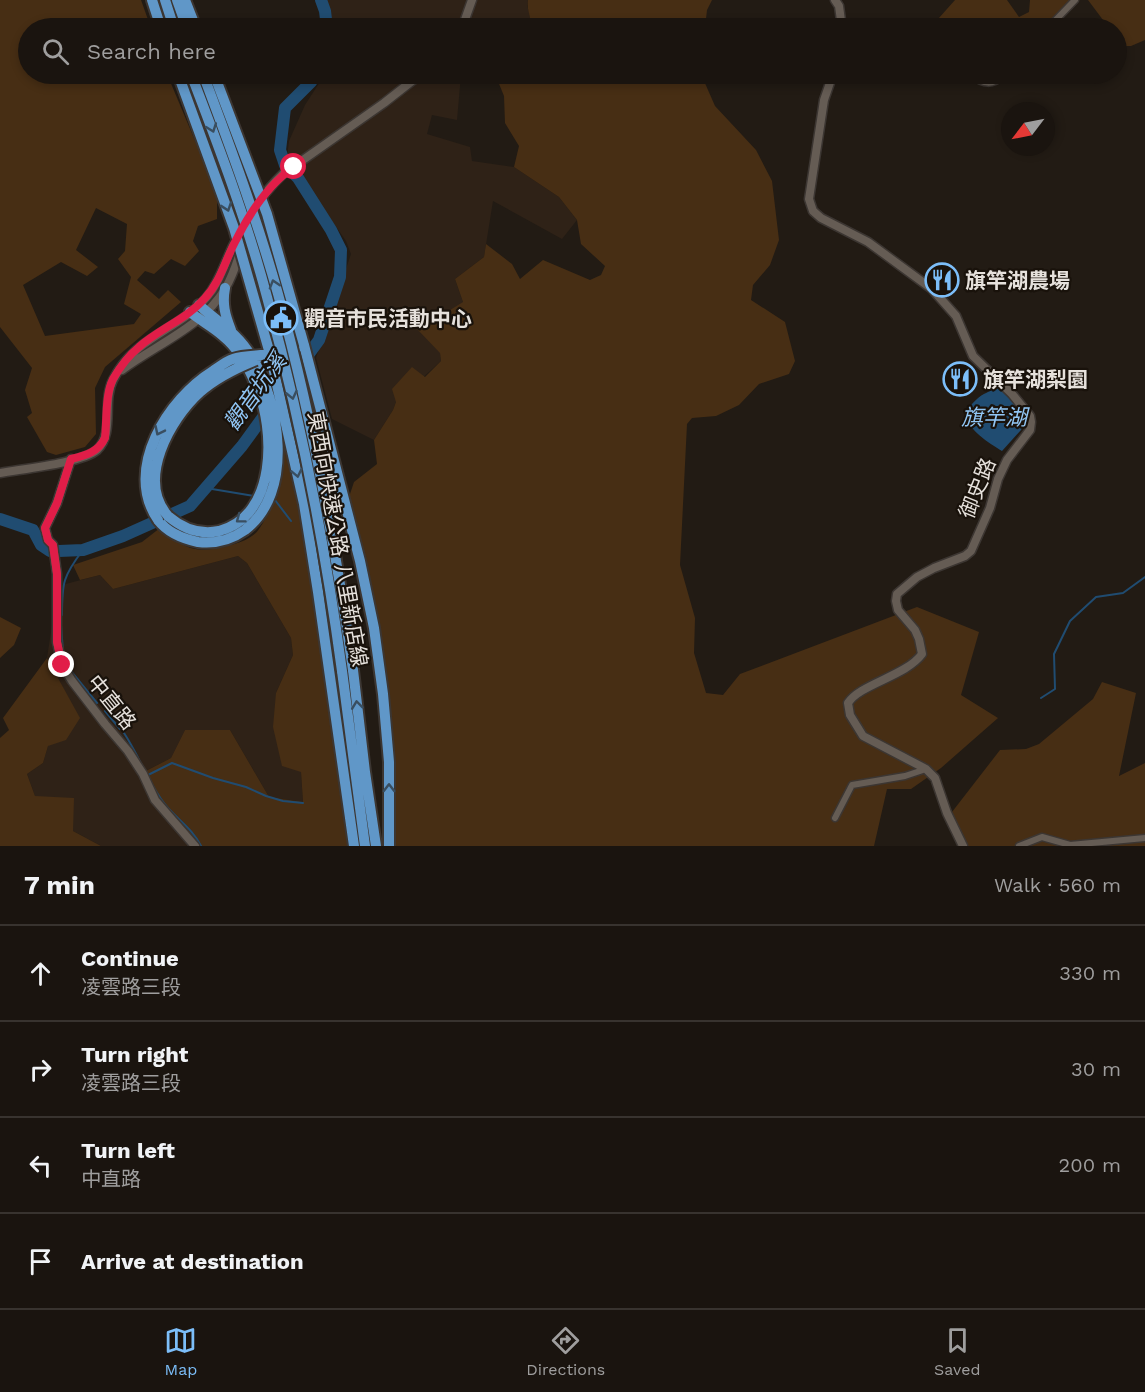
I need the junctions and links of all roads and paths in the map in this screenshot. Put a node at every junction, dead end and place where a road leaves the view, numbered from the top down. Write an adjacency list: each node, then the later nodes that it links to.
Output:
1 (152, 0): 8 (highway)
2 (165, 0): 9 (highway)
3 (177, 0): 10 (highway)
4 (186, 0): 11 (highway)
5 (472, 0): 12 (street)
6 (835, 0): 13 (street)
7 (1075, 0): 14 (street)
8 (158, 18)
9 (171, 18)
10 (183, 18)
11 (192, 18)
12 (466, 18)
13 (841, 18)
14 (1058, 18)
15 (182, 84): 26 (highway, one-way to 26, bridge)
16 (195, 84): 30 (highway, 東西向快速公路 八里新店線, one-way to 30, bridge)
17 (207, 84): 30 (highway, 東西向快速公路 八里新店線, one-way to 17, bridge)
18 (218, 84): 25 (highway, bridge)
19 (408, 84): 21 (street)
20 (830, 84): 31 (street, 御史路)
21 (254, 210): 22 (street); 23 (street)
22 (225, 288): 23 (street); 24 (highway)
23 (199, 312): 24 (highway); 27 (highway); 28 (street)
24 (231, 330): 27 (highway)
25 (304, 345): 26 (highway, bridge); 38 (highway, one-way to 25)
26 (270, 354): 27 (highway, bridge); 35 (highway, one-way to 35)
27 (261, 386)
28 (71, 459): 29 (street); 34 (street, 中直路)
29 (0, 472)
30 (348, 670): 36 (highway, 東西向快速公路 八里新店線); 37 (highway, 東西向快速公路 八里新店線, one-way to 30)
31 (926, 769): 32 (street); 39 (street)
32 (835, 818)
33 (1145, 838): 40 (street)
34 (195, 846)
35 (354, 846)
36 (365, 846)
37 (376, 846)
38 (389, 846)
39 (963, 846)
40 (1019, 846)

